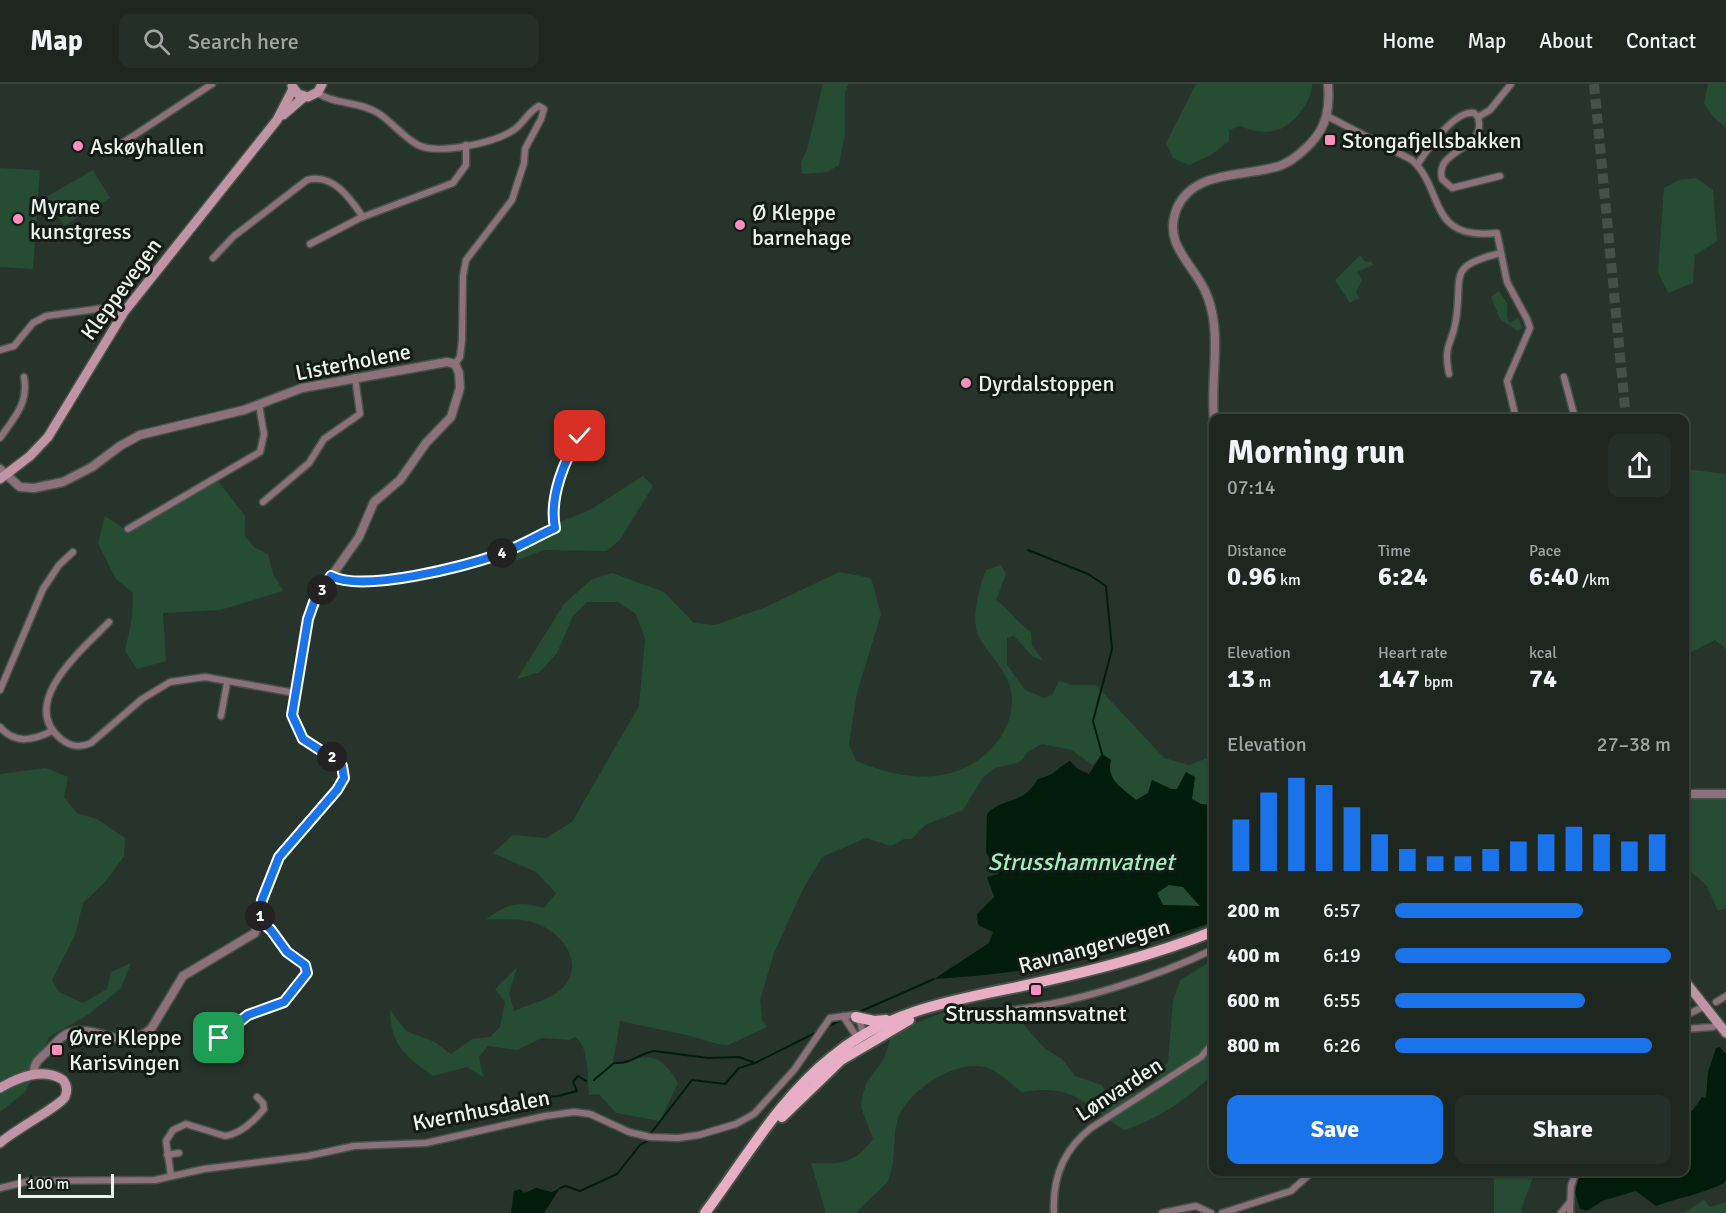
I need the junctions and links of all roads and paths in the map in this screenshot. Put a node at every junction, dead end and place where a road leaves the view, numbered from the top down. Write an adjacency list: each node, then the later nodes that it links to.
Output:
1 (212, 84): 11 (street)
2 (322, 84): 6 (main road)
3 (1328, 84): 8 (street)
4 (1511, 84): 9 (street)
5 (292, 87): 7 (main road); 10 (main road, Kleppevegen)
6 (317, 93): 7 (main road); 12 (street)
7 (304, 97): 10 (main road, Kleppevegen)
8 (1327, 116): 13 (street); 27 (street)
9 (1478, 117): 13 (street); 14 (street)
10 (277, 120): 19 (main road, Kleppevegen)
11 (122, 144)
12 (466, 146): 15 (street); 21 (street)
13 (1417, 165): 17 (street)
14 (1500, 176)
15 (363, 218): 16 (street); 18 (street)
16 (310, 244)
17 (1501, 253): 22 (street); 28 (street)
18 (213, 258)
19 (124, 312): 20 (street); 32 (main road, Kleppevegen)
20 (0, 350)
21 (455, 364): 25 (street, Listerholene); 36 (street)
22 (1449, 374)
23 (1564, 376): 29 (street)
24 (24, 377): 31 (street)
25 (355, 377): 26 (street, Listerholene); 33 (street)
26 (259, 405): 32 (street, Listerholene); 34 (street)
27 (1214, 414)
28 (1515, 414)
29 (1574, 414)
30 (596, 420): 36 (street)
31 (0, 438)
32 (2, 474)
33 (263, 502)
34 (128, 529)
35 (73, 552): 39 (street)
36 (331, 576): 40 (street)
37 (109, 622): 43 (street)
38 (227, 682): 40 (street); 41 (street); 43 (street)
39 (0, 690)
40 (296, 693): 46 (street)
41 (221, 716)
42 (0, 727): 43 (street)
43 (52, 730)
44 (1689, 794): 45 (street)
45 (1726, 794)
46 (260, 920): 63 (street); 66 (street)
47 (1209, 933): 51 (main road, Ravnangervegen)
48 (1209, 951): 55 (street)
49 (1689, 986): 60 (main road)
50 (1726, 996): 52 (street)
51 (960, 999): 58 (main road, Ravnangervegen); 64 (main road, Ravnangervegen)
52 (1716, 1002)
53 (845, 1007): 57 (street)
54 (1701, 1008): 56 (street)
55 (1012, 1010)
56 (1689, 1014)
57 (843, 1016): 59 (street); 64 (street); 72 (street, Kvernhusdalen)
58 (901, 1016): 59 (main road); 64 (main road, Ravnangervegen)
59 (856, 1017): 64 (street)
60 (1719, 1023): 61 (street); 62 (main road)
61 (1689, 1029)
62 (1726, 1033)
63 (219, 1038)
64 (862, 1039): 77 (main road, Ravnangervegen)
65 (1209, 1048): 78 (street, Lønvarden)
66 (34, 1074): 67 (main road); 69 (main road)
67 (0, 1088)
68 (257, 1097): 71 (street)
69 (0, 1143)
70 (179, 1154): 71 (street)
71 (167, 1155): 72 (street)
72 (171, 1176): 75 (street, Kvernhusdalen)
73 (1308, 1176): 81 (street)
74 (1575, 1176): 76 (street)
75 (0, 1188)
76 (1569, 1202): 82 (street); 83 (street)
77 (705, 1213)
78 (1054, 1213)
79 (1162, 1213): 80 (street)
80 (1211, 1213)
81 (1222, 1213)
82 (1561, 1213)
83 (1570, 1213)

